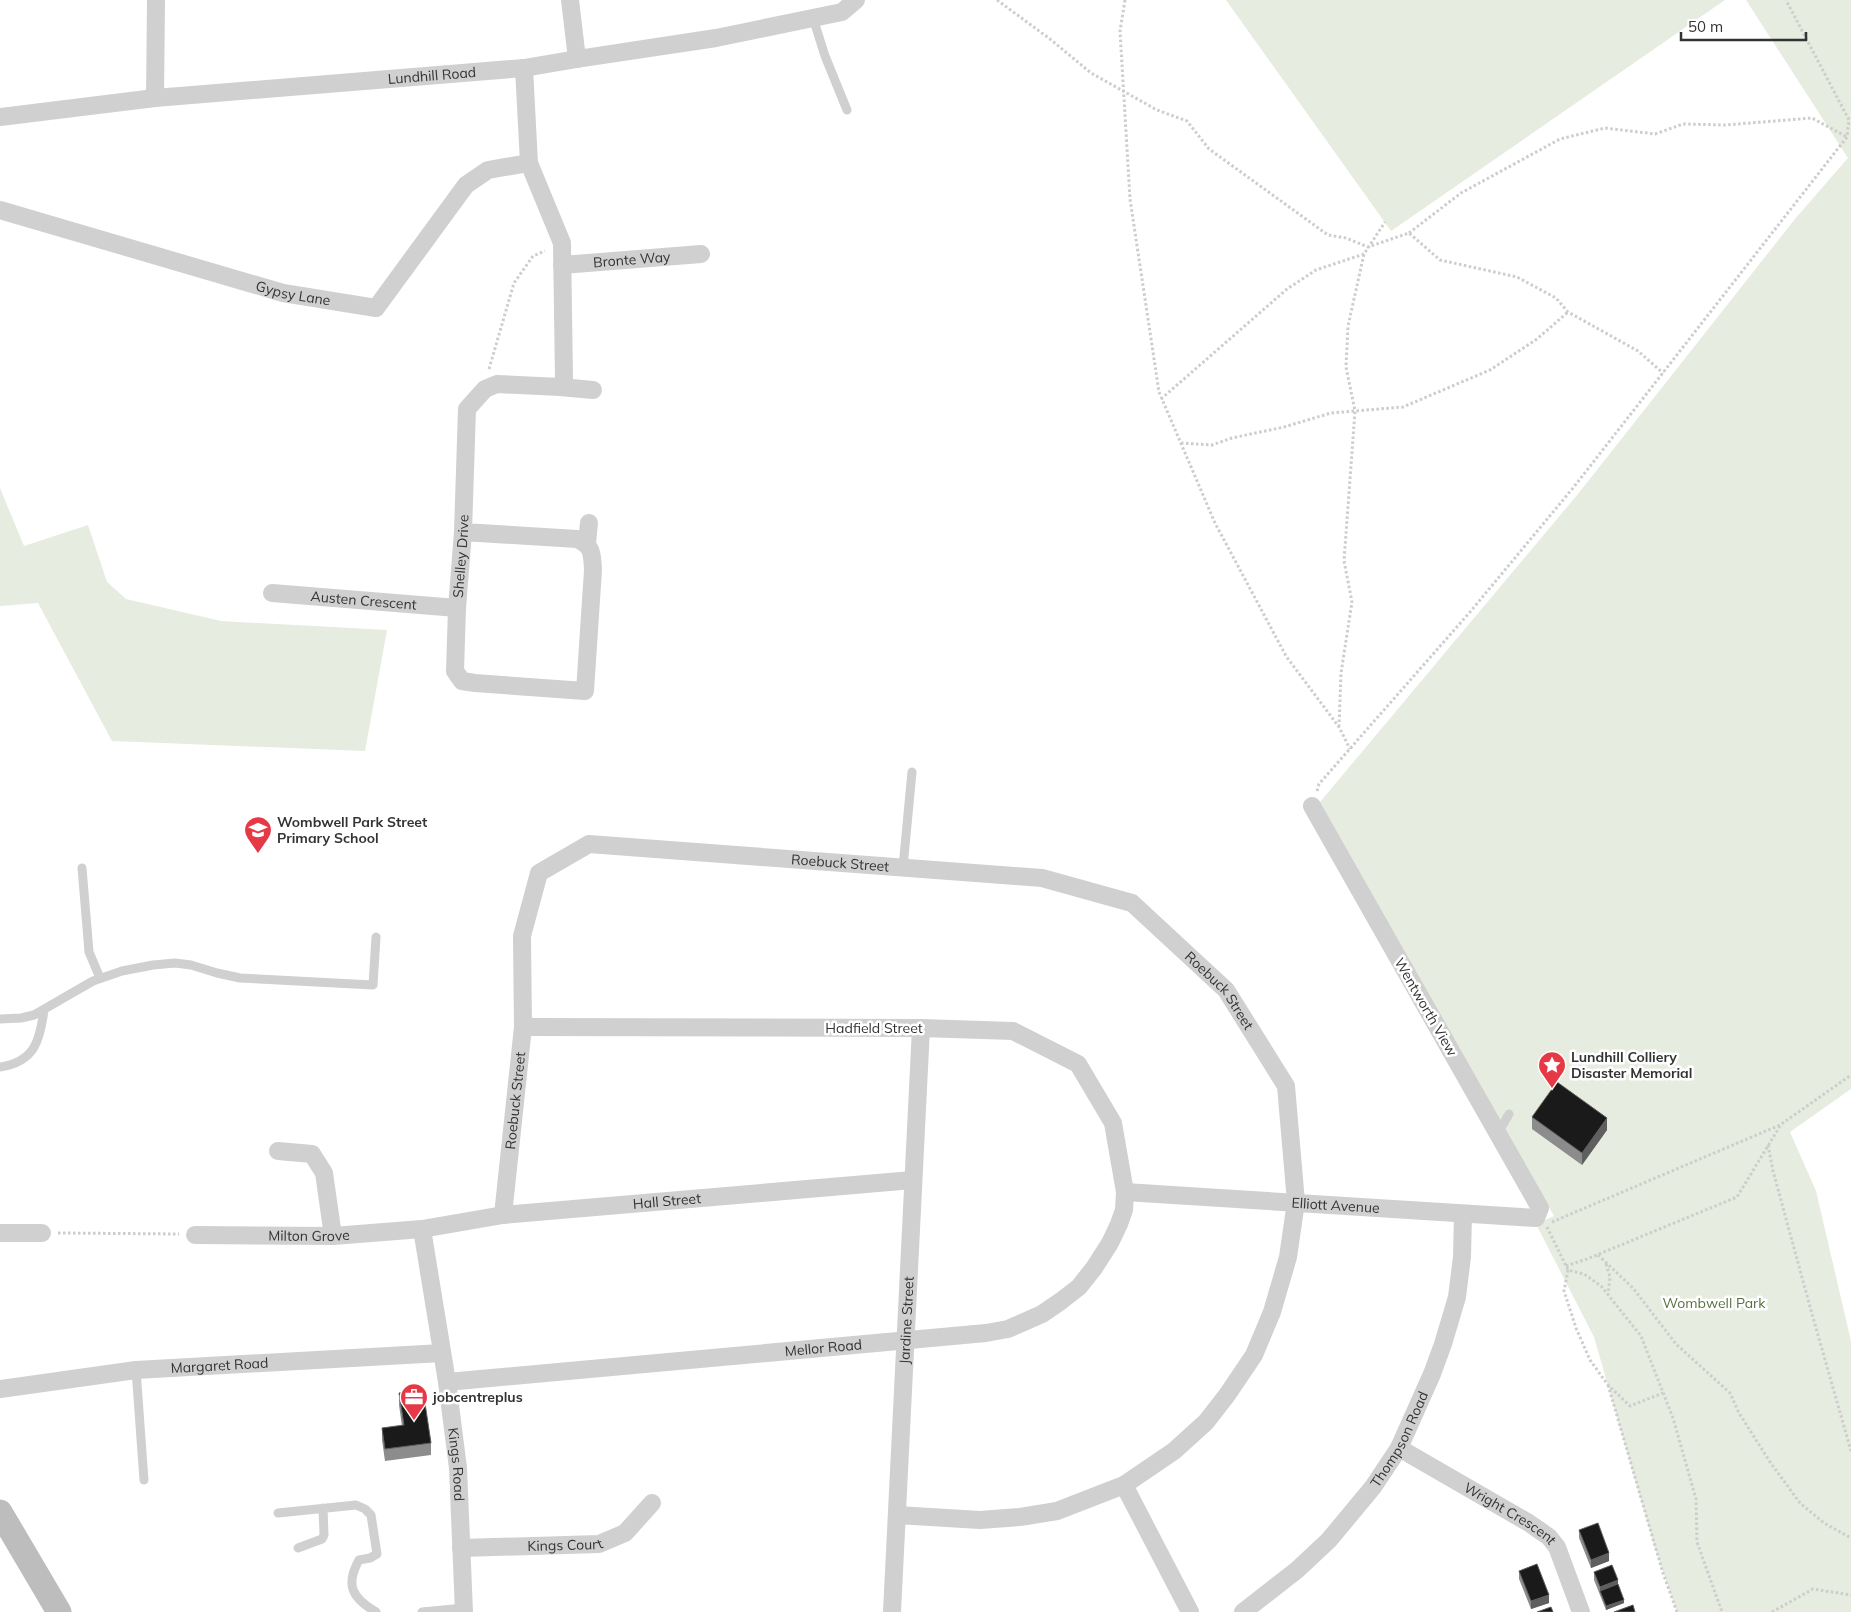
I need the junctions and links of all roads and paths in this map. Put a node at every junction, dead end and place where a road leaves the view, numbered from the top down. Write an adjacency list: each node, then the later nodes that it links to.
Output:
1 (156, 0): 11 (street)
2 (570, 0): 8 (street)
3 (856, 0): 7 (street, Lundhill Road)
4 (997, 0): 10 (path)
5 (1125, 0): 10 (path)
6 (1786, 0): 14 (path)
7 (813, 18): 8 (street, Lundhill Road); 12 (lane)
8 (577, 59): 9 (street, Lundhill Road)
9 (524, 68): 11 (street, Lundhill Road); 16 (street)
10 (1124, 90): 21 (path); 30 (path)
11 (155, 98): 13 (street, Lundhill Road)
12 (846, 110)
13 (0, 116)
14 (1850, 120): 15 (path)
15 (1847, 138): 19 (path); 26 (path)
16 (529, 163): 17 (street, Gypsy Lane); 20 (street)
17 (0, 210)
18 (1385, 222): 21 (path)
19 (1409, 233): 21 (path); 25 (path)
20 (562, 243): 24 (street); 27 (path)
21 (1368, 248): 23 (path)
22 (701, 254): 24 (street, Bronte Way)
23 (1364, 254): 30 (path); 31 (path)
24 (562, 265): 28 (street)
25 (1568, 312): 26 (path); 31 (path)
26 (1663, 373): 39 (path)
27 (487, 376)
28 (560, 387): 29 (street, Shelley Drive); 34 (street, Shelley Drive)
29 (593, 390)
30 (1161, 399): 32 (path)
31 (1355, 411): 32 (path); 38 (path)
32 (1180, 443): 38 (path)
33 (589, 523): 35 (street)
34 (463, 532): 35 (street); 37 (street, Shelley Drive)
35 (587, 544): 37 (street, Shelley Drive)
36 (272, 593): 37 (street, Austen Crescent)
37 (457, 608)
38 (1339, 727): 39 (path)
39 (1350, 749): 41 (path)
40 (912, 772): 43 (lane)
41 (1312, 806): 54 (street, Wentworth View)
42 (82, 868): 45 (lane)
43 (903, 868): 48 (street, Roebuck Street); 59 (street, Roebuck Street)
44 (376, 937): 45 (lane)
45 (100, 978): 46 (lane)
46 (44, 1010): 47 (lane); 50 (lane)
47 (0, 1019)
48 (523, 1027): 49 (street, Hadfield Street); 62 (street, Roebuck Street)
49 (922, 1028): 57 (street, Jardine Street); 58 (street, Hadfield Street)
50 (0, 1067)
51 (1851, 1075): 53 (path)
52 (1510, 1114): 54 (lane)
53 (1780, 1125): 55 (path); 63 (path)
54 (1498, 1133): 60 (street, Wentworth View)
55 (1768, 1146): 69 (path); 82 (path)
56 (278, 1151): 68 (street)
57 (913, 1180): 62 (street, Hall Street); 74 (street, Jardine Street)
58 (1125, 1192): 59 (street, Elliott Avenue); 74 (street, Mellor Road)
59 (1296, 1202): 61 (street, Elliott Avenue); 84 (street, Roebuck Street)
60 (1540, 1208): 61 (street, Elliott Avenue); 63 (path)
61 (1463, 1214): 81 (street, Thompson Road)
62 (503, 1215): 64 (street, Hall Street)
63 (1546, 1225): 71 (path)
64 (422, 1229): 68 (street, Milton Grove); 75 (street, Kings Road)
65 (0, 1233): 66 (street)
66 (42, 1233): 67 (path)
67 (195, 1235): 68 (street, Milton Grove)
68 (333, 1236)
69 (1598, 1255): 70 (path); 71 (path)
70 (1606, 1263): 73 (path); 90 (path)
71 (1566, 1266): 72 (path)
72 (1568, 1270): 73 (path); 78 (path)
73 (1608, 1295): 80 (path)
74 (905, 1339): 77 (street, Mellor Road); 89 (street, Jardine Street)
75 (442, 1353): 76 (street, Margaret Road); 77 (street, Kings Road)
76 (136, 1370): 79 (street, Margaret Road); 83 (lane)
77 (447, 1382): 92 (street, Kings Road)
78 (1608, 1385): 80 (path); 102 (path)
79 (0, 1389)
80 (1663, 1393): 103 (path)
81 (1399, 1448): 100 (street, Thompson Road); 101 (street, Wright Crescent)
82 (1851, 1451)
83 (144, 1480)
84 (1124, 1485): 89 (street, Roebuck Street); 99 (street)
85 (652, 1503): 92 (street, Kings Court)
86 (323, 1508): 88 (lane); 91 (lane); 96 (lane)
87 (0, 1512): 95 (street)
88 (278, 1513)
89 (897, 1515): 98 (street, Jardine Street)
90 (1851, 1538)
91 (298, 1548)
92 (461, 1548): 94 (street, Kings Road)
93 (1851, 1595): 104 (path)
94 (464, 1610): 97 (lane)
95 (60, 1612)
96 (376, 1612)
97 (422, 1612)
98 (892, 1612)
99 (1190, 1612)
100 (1243, 1612)
101 (1581, 1612)
102 (1677, 1612)
103 (1722, 1612)
104 (1772, 1612)

